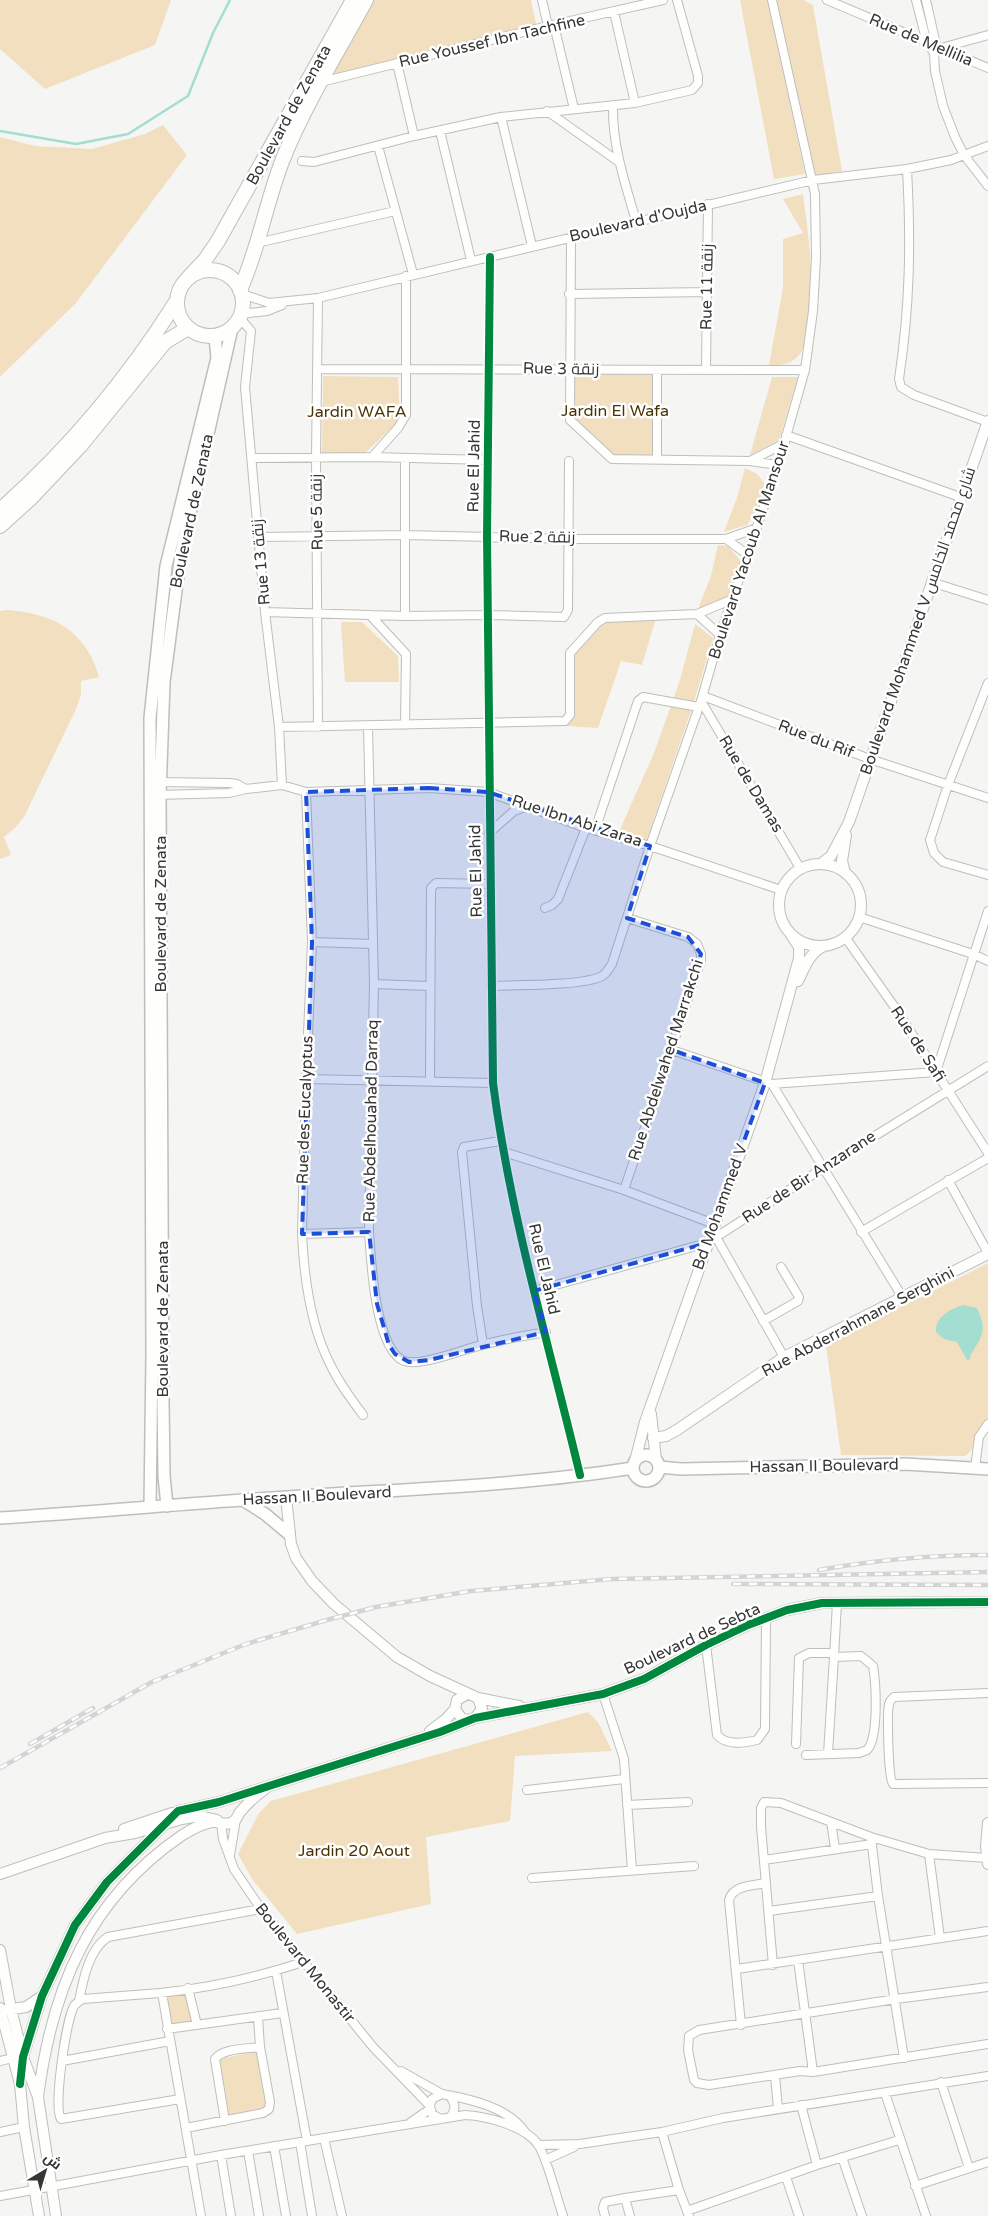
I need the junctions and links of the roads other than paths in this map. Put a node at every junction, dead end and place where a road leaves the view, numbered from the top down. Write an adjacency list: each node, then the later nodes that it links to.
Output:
1 (353, 0): 42 (highway, Boulevard de Zenata)
2 (366, 0): 17 (highway, Boulevard de Zenata)
3 (542, 0): 11 (street)
4 (663, 0): 10 (street, Rue Youssef Ibn Tachfine)
5 (677, 0): 18 (street)
6 (772, 0): 31 (street, Boulevard Yacoub Al Mansour)
7 (827, 0): 13 (street, Rue de Mellilia)
8 (916, 0): 13 (street)
9 (926, 0): 14 (street)
10 (614, 12): 11 (street, Rue Youssef Ibn Tachfine); 18 (street)
11 (551, 25): 15 (street, Rue Youssef Ibn Tachfine); 20 (street)
12 (988, 35): 14 (street)
13 (927, 43): 14 (street, Rue de Mellilia)
14 (938, 50): 16 (street, Rue de Mellilia); 27 (street)
15 (397, 63): 17 (street, Rue Youssef Ibn Tachfine); 24 (street)
16 (988, 68)
17 (321, 82): 37 (highway, Boulevard de Zenata)
18 (635, 103): 19 (street)
19 (613, 105): 20 (street); 29 (street)
20 (574, 109): 21 (street)
21 (547, 111): 22 (street); 29 (street)
22 (501, 117): 23 (street); 38 (street)
23 (440, 131): 24 (street); 40 (street)
24 (414, 136): 25 (street)
25 (378, 146): 28 (street); 34 (street)
26 (988, 146): 27 (street, Boulevard d'Oujda)
27 (964, 155): 30 (street, Boulevard d'Oujda); 32 (street)
28 (302, 161)
29 (619, 162): 35 (street)
30 (907, 169): 31 (street, Boulevard d'Oujda); 59 (street)
31 (813, 180): 33 (street, Boulevard d'Oujda); 57 (street, Boulevard Yacoub Al Mansour)
32 (988, 186)
33 (708, 204): 35 (street, Boulevard d'Oujda); 44 (street, Rue 11 زنقة)
34 (395, 211): 37 (street); 41 (street)
35 (636, 222): 36 (street, Boulevard d'Oujda)
36 (571, 237): 38 (street, Boulevard d'Oujda); 45 (street)
37 (257, 242): 43 (highway, Boulevard de Zenata)
38 (532, 246): 39 (street, Boulevard d'Oujda)
39 (490, 256): 40 (street, Boulevard d'Oujda); 53 (street, Rue El Jahid)
40 (471, 260): 41 (street, Boulevard d'Oujda)
41 (409, 275): 46 (street, Boulevard d'Oujda); 52 (street)
42 (188, 278): 43 (highway); 47 (highway)
43 (241, 292): 48 (street, Boulevard d'Oujda); 49 (highway)
44 (707, 292): 45 (street); 56 (street, Rue 11 زنقة)
45 (569, 294): 55 (street)
46 (318, 298): 48 (street, Boulevard d'Oujda); 54 (street, Rue 5 زنقة)
47 (176, 302): 50 (highway); 71 (highway)
48 (288, 302): 49 (street, Boulevard d'Oujda)
49 (238, 320): 51 (highway); 63 (street, Rue 13 زنقة); 98 (main road, Boulevard de Zenata)
50 (188, 328): 51 (highway); 72 (highway)
51 (215, 336): 98 (main road, Boulevard de Zenata)
52 (406, 368): 53 (street, Rue 3 زنقة); 54 (street, Rue 3 زنقة); 62 (street)
53 (489, 368): 55 (street, Rue 3 زنقة); 66 (street, Rue El Jahid)
54 (318, 369): 61 (street, Rue 5 زنقة)
55 (571, 369): 58 (street, Rue 3 زنقة); 65 (street)
56 (706, 370): 57 (street, Rue 3 زنقة); 58 (street, Rue 3 زنقة)
57 (805, 370): 60 (street, Boulevard Yacoub Al Mansour)
58 (657, 371): 65 (street)
59 (988, 422): 70 (street, Boulevard Mohammed V شارع محمد الخامس)
60 (786, 439): 68 (street); 69 (street, Boulevard Yacoub Al Mansour); 70 (street)
61 (316, 457): 62 (street); 63 (street); 77 (street, Rue 5 زنقة)
62 (372, 457): 64 (street)
63 (252, 458): 76 (street, Rue 13 زنقة)
64 (405, 458): 66 (street); 74 (street)
65 (657, 459): 68 (street)
66 (488, 460): 75 (street, Rue El Jahid)
67 (568, 461): 79 (street)
68 (750, 461): 69 (street)
69 (778, 465): 73 (street, Boulevard Yacoub Al Mansour)
70 (960, 497): 81 (street, Boulevard Mohammed V شارع محمد الخامس)
71 (0, 510)
72 (0, 526)
73 (757, 528): 78 (street, Rue 2 زنقة); 80 (street, Boulevard Yacoub Al Mansour)
74 (406, 535): 75 (street, Rue 2 زنقة); 77 (street, Rue 2 زنقة); 89 (street)
75 (487, 536): 79 (street, Rue 2 زنقة); 88 (street, Rue El Jahid)
76 (259, 537): 77 (street, Rue 2 زنقة); 84 (street, Rue 13 زنقة)
77 (316, 537): 85 (street, Rue 5 زنقة)
78 (726, 538): 79 (street, Rue 2 زنقة); 80 (street)
79 (569, 539): 88 (street)
80 (748, 555): 82 (street, Boulevard Yacoub Al Mansour)
81 (931, 582): 83 (street); 99 (street, Boulevard Mohammed V شارع محمد الخامس)
82 (732, 599): 86 (street); 90 (street, Boulevard Yacoub Al Mansour)
83 (988, 600)
84 (265, 612): 85 (street); 97 (street, Rue 13 زنقة)
85 (317, 614): 87 (street); 95 (street, Rue 5 زنقة)
86 (697, 614): 90 (street); 93 (street)
87 (370, 615): 89 (street); 94 (street)
88 (489, 615): 89 (street); 93 (street, Rue El Jahid)
89 (405, 616)
90 (720, 635): 92 (street, Boulevard Yacoub Al Mansour)
91 (988, 683): 102 (street)
92 (701, 701): 99 (street, Rue du Rif); 112 (street, Rue du Rif); 114 (street, Boulevard Yacoub Al Mansour); 116 (street, Rue de Damas)
93 (489, 723): 94 (street); 106 (street, Rue El Jahid)
94 (405, 725): 96 (street)
95 (318, 727): 96 (street); 97 (street)
96 (368, 727): 103 (street, Rue Abdelhouahad Darraq)
97 (279, 728): 101 (street, Rue 13 زنقة)
98 (156, 751): 100 (main road, Boulevard de Zenata)
99 (870, 759): 102 (street, Rue du Rif); 110 (street, Boulevard Mohammed V شارع محمد الخامس)
100 (155, 782): 104 (street); 107 (main road, Boulevard de Zenata)
101 (282, 785): 104 (street); 105 (street)
102 (948, 785): 108 (street, Rue du Rif); 118 (street)
103 (370, 788): 105 (street, Rue Ibn Abi Zaraa); 106 (street, Rue Ibn Abi Zaraa); 128 (street, Rue Abdelhouahad Darraq)
104 (246, 789): 107 (street)
105 (306, 792): 127 (street, Rue des Eucalyptus)
106 (488, 792): 109 (street, Rue Ibn Abi Zaraa); 113 (street, Rue El Jahid)
107 (155, 795): 159 (main road, Boulevard de Zenata)
108 (988, 798)
109 (528, 806): 111 (street, Rue Ibn Abi Zaraa); 113 (street)
110 (848, 822): 115 (street, Boulevard Mohammed V شارع محمد الخامس); 117 (street, Boulevard Mohammed V شارع محمد الخامس)
111 (586, 828): 112 (street, Rue Ibn Abi Zaraa); 121 (street)
112 (594, 830): 114 (street, Rue Ibn Abi Zaraa)
113 (489, 833): 119 (street, Rue El Jahid)
114 (650, 846): 120 (street, Rue Ibn Abi Zaraa); 124 (street, Boulevard Yacoub Al Mansour)
115 (821, 864): 116 (street); 117 (street)
116 (800, 868): 120 (street)
117 (845, 872): 123 (street)
118 (988, 875)
119 (490, 884): 133 (street); 134 (street, Rue El Jahid)
120 (781, 890): 125 (street)
121 (545, 908)
122 (988, 911): 130 (street)
123 (859, 917): 126 (street); 130 (street)
124 (628, 918): 134 (street, Boulevard Yacoub Al Mansour); 136 (street, Rue Abdelwahed Marrakchi)
125 (791, 935): 129 (street); 135 (street, Bd Mohammed V)
126 (845, 937): 129 (street); 138 (street, Rue de Safi)
127 (312, 942): 128 (street); 139 (street, Rue des Eucalyptus)
128 (373, 944): 132 (street, Rue Abdelhouahad Darraq)
129 (824, 946): 135 (street, Bd Mohammed V)
130 (973, 954): 131 (street); 138 (street)
131 (988, 961)
132 (374, 984): 133 (street); 141 (street, Rue Abdelhouahad Darraq)
133 (429, 986): 140 (street)
134 (491, 986): 142 (street, Rue El Jahid)
135 (788, 1003): 143 (street, Bd Mohammed V)
136 (672, 1050): 143 (street); 151 (street, Rue Abdelwahed Marrakchi)
137 (988, 1066): 144 (street, Rue de Bir Anzarane)
138 (936, 1072): 143 (street); 144 (street, Rue de Safi)
139 (306, 1079): 141 (street); 155 (street, Rue des Eucalyptus)
140 (430, 1080): 141 (street); 142 (street)
141 (371, 1081): 153 (street, Rue Abdelhouahad Darraq)
142 (493, 1082): 145 (street, Rue El Jahid)
143 (768, 1083): 149 (street); 152 (street, Bd Mohammed V)
144 (948, 1089): 147 (street, Rue de Safi); 149 (street, Rue de Bir Anzarane)
145 (500, 1141): 146 (street, Rue El Jahid); 164 (street)
146 (504, 1152): 151 (street); 160 (street, Rue El Jahid)
147 (988, 1153)
148 (988, 1158): 150 (street)
149 (823, 1168): 154 (street); 156 (street, Rue de Bir Anzarane)
150 (948, 1180): 154 (street); 157 (street)
151 (624, 1190): 152 (street)
152 (714, 1224): 156 (street, Bd Mohammed V)
153 (369, 1232): 155 (street); 164 (street, Rue Abdelhouahad Darraq)
154 (861, 1232): 161 (street)
155 (302, 1234): 167 (street, Rue des Eucalyptus)
156 (712, 1240): 160 (street, Rue de Bir Anzarane); 162 (street); 166 (street, Bd Mohammed V)
157 (988, 1253): 161 (street, Rue Abderrahmane Serghini)
158 (781, 1267): 162 (street)
159 (157, 1284): 174 (main road, Boulevard de Zenata); 176 (main road, Boulevard de Zenata)
160 (534, 1291): 163 (street, Rue El Jahid)
161 (903, 1298): 165 (street, Rue Abderrahmane Serghini)
162 (763, 1321): 165 (street)
163 (546, 1332): 164 (street, Rue Abdelhouahad Darraq); 175 (street, Rue El Jahid)
164 (483, 1344)
165 (784, 1358): 169 (street, Rue Abderrahmane Serghini)
166 (651, 1410): 169 (street, Bd Mohammed V); 171 (street, Bd Mohammed V)
167 (363, 1415)
168 (988, 1424): 172 (street)
169 (652, 1438): 170 (street, Bd Mohammed V)
170 (658, 1463): 171 (main road); 171 (main road); 172 (main road, Hassan II Boulevard)
171 (634, 1465): 175 (main road, Hassan II Boulevard)
172 (975, 1468): 173 (main road, Hassan II Boulevard)
173 (988, 1469)
174 (164, 1476): 176 (main road); 179 (main road, Boulevard de Zenata)
175 (580, 1476): 177 (main road, Hassan II Boulevard)
176 (151, 1477): 180 (main road, Boulevard de Zenata)
177 (286, 1497): 178 (main road, Hassan II Boulevard); 182 (street)
178 (243, 1500): 179 (main road, Hassan II Boulevard); 182 (main road)
179 (167, 1506): 180 (main road, Hassan II Boulevard)
180 (150, 1507): 181 (main road, Hassan II Boulevard)
181 (0, 1518)
182 (289, 1534): 188 (street)
183 (988, 1602): 184 (street, Boulevard de Sebta)
184 (837, 1603): 185 (street, Boulevard de Sebta); 187 (street)
185 (766, 1619): 186 (street, Boulevard de Sebta); 186 (street)
186 (706, 1645): 191 (street, Boulevard de Sebta)
187 (834, 1655): 197 (street); 198 (street); 198 (street)
188 (430, 1676): 190 (street); 193 (street)
189 (988, 1693): 201 (street)
190 (467, 1694): 192 (street); 193 (street)
191 (603, 1694): 194 (street, Boulevard de Sebta); 200 (street)
192 (478, 1698): 194 (street, Boulevard de Sebta); 195 (street)
193 (455, 1706): 195 (street); 196 (street)
194 (528, 1707): 195 (street, Boulevard de Sebta)
195 (473, 1719): 196 (street, Boulevard de Sebta)
196 (424, 1735): 202 (street, Boulevard de Sebta)
197 (796, 1744)
198 (828, 1754): 199 (street)
199 (806, 1755)
200 (624, 1779): 203 (street); 206 (street)
201 (988, 1783)
202 (272, 1785): 204 (street, Boulevard de Sebta); 208 (street)
203 (527, 1790)
204 (222, 1800): 207 (street, Boulevard de Sebta); 208 (street); 209 (street)
205 (688, 1802): 206 (street)
206 (627, 1806): 225 (street)
207 (178, 1811): 212 (street); 214 (street, Boulevard de Sebta)
208 (237, 1817): 209 (street); 219 (street)
209 (219, 1821): 212 (street); 219 (street, Boulevard Monastir); 268 (street)
210 (831, 1822): 215 (street); 216 (street); 220 (street)
211 (988, 1823): 221 (street)
212 (163, 1825): 213 (street); 217 (street)
213 (128, 1835): 214 (street); 217 (street)
214 (105, 1838): 224 (street)
215 (871, 1840): 216 (street); 218 (street); 229 (street)
216 (834, 1848): 220 (street)
217 (137, 1851): 244 (street)
218 (929, 1854): 221 (street); 233 (street)
219 (230, 1860): 230 (street, Boulevard Monastir)
220 (764, 1860): 228 (street)
221 (988, 1861)
222 (0, 1865): 224 (street)
223 (694, 1866): 225 (street)
224 (10, 1870): 226 (street)
225 (632, 1870): 227 (street)
226 (0, 1874)
227 (532, 1878)
228 (766, 1883): 231 (street); 239 (street)
229 (878, 1896): 231 (street); 234 (street)
230 (261, 1909): 237 (street, Boulevard Monastir); 246 (street)
231 (769, 1911): 238 (street)
232 (988, 1931): 233 (street)
233 (940, 1938): 234 (street)
234 (888, 1946): 236 (street); 245 (street)
235 (0, 1950): 247 (street)
236 (798, 1960): 238 (street); 249 (street)
237 (303, 1962): 240 (street); 261 (street, Boulevard Monastir)
238 (773, 1965): 239 (street)
239 (737, 1969): 252 (street)
240 (276, 1971): 241 (street); 248 (street)
241 (188, 1988): 243 (street); 251 (street)
242 (988, 1988): 245 (street)
243 (162, 1993): 246 (street); 253 (street)
244 (42, 1996): 247 (street); 257 (street)
245 (896, 1999): 249 (street); 258 (street)
246 (79, 2001): 260 (street)
247 (3, 2010): 257 (street)
248 (282, 2013): 250 (street); 284 (street)
249 (804, 2015): 252 (street); 262 (street)
250 (258, 2017): 251 (street); 256 (street)
251 (197, 2025): 253 (street)
252 (741, 2025): 263 (street)
253 (168, 2029): 254 (street)
254 (170, 2041): 260 (street); 269 (street)
255 (988, 2044): 258 (street)
256 (260, 2047): 275 (street); 275 (street)
257 (18, 2058): 259 (street); 268 (street); 277 (street)
258 (904, 2058): 262 (street)
259 (0, 2061)
260 (62, 2061): 269 (street)
261 (386, 2062): 267 (street, Boulevard Monastir); 271 (street, Boulevard Monastir)
262 (814, 2072): 263 (street)
263 (775, 2076): 272 (street)
264 (988, 2076): 265 (street)
265 (941, 2082): 266 (street); 295 (street)
266 (885, 2093): 270 (street); 283 (street)
267 (446, 2095): 271 (street); 273 (street); 281 (street, Boulevard Monastir)
268 (38, 2097): 297 (street)
269 (180, 2099): 278 (street)
270 (801, 2105): 272 (street); 294 (street)
271 (430, 2108): 274 (street); 276 (street)
272 (778, 2109): 280 (street)
273 (450, 2117): 274 (street); 281 (street, Boulevard Monastir)
274 (440, 2119): 276 (street)
275 (225, 2121): 278 (street)
276 (407, 2125): 282 (street)
277 (24, 2128): 279 (street); 300 (street)
278 (186, 2128): 292 (street)
279 (0, 2132)
280 (662, 2132): 285 (street); 299 (street)
281 (525, 2133): 286 (street, Boulevard Monastir)
282 (324, 2138): 284 (street); 311 (street)
283 (899, 2140): 290 (street); 298 (street)
284 (303, 2141): 287 (street); 310 (street)
285 (580, 2144): 286 (street); 291 (street)
286 (538, 2145): 291 (street, Boulevard Monastir)
287 (274, 2146): 288 (street); 309 (street)
288 (248, 2151): 289 (street); 308 (street)
289 (221, 2155): 292 (street); 307 (street)
290 (842, 2157): 294 (street); 316 (street)
291 (545, 2160): 312 (street, Boulevard Monastir)
292 (192, 2161): 297 (street); 306 (street)
293 (988, 2162): 295 (street)
294 (817, 2165): 296 (street)
295 (969, 2168): 298 (street)
296 (786, 2177): 303 (street); 315 (street)
297 (51, 2186): 300 (street); 305 (street)
298 (915, 2186): 317 (street)
299 (679, 2190): 302 (street); 303 (street)
300 (35, 2191): 301 (street); 304 (street)
301 (0, 2196)
302 (624, 2198): 313 (street); 314 (street)
303 (688, 2213)
304 (39, 2216)
305 (56, 2216)
306 (201, 2216)
307 (232, 2216)
308 (259, 2216)
309 (286, 2216)
310 (312, 2216)
311 (342, 2216)
312 (563, 2216)
313 (605, 2216)
314 (630, 2216)
315 (799, 2216)
316 (862, 2216)
317 (926, 2216)

